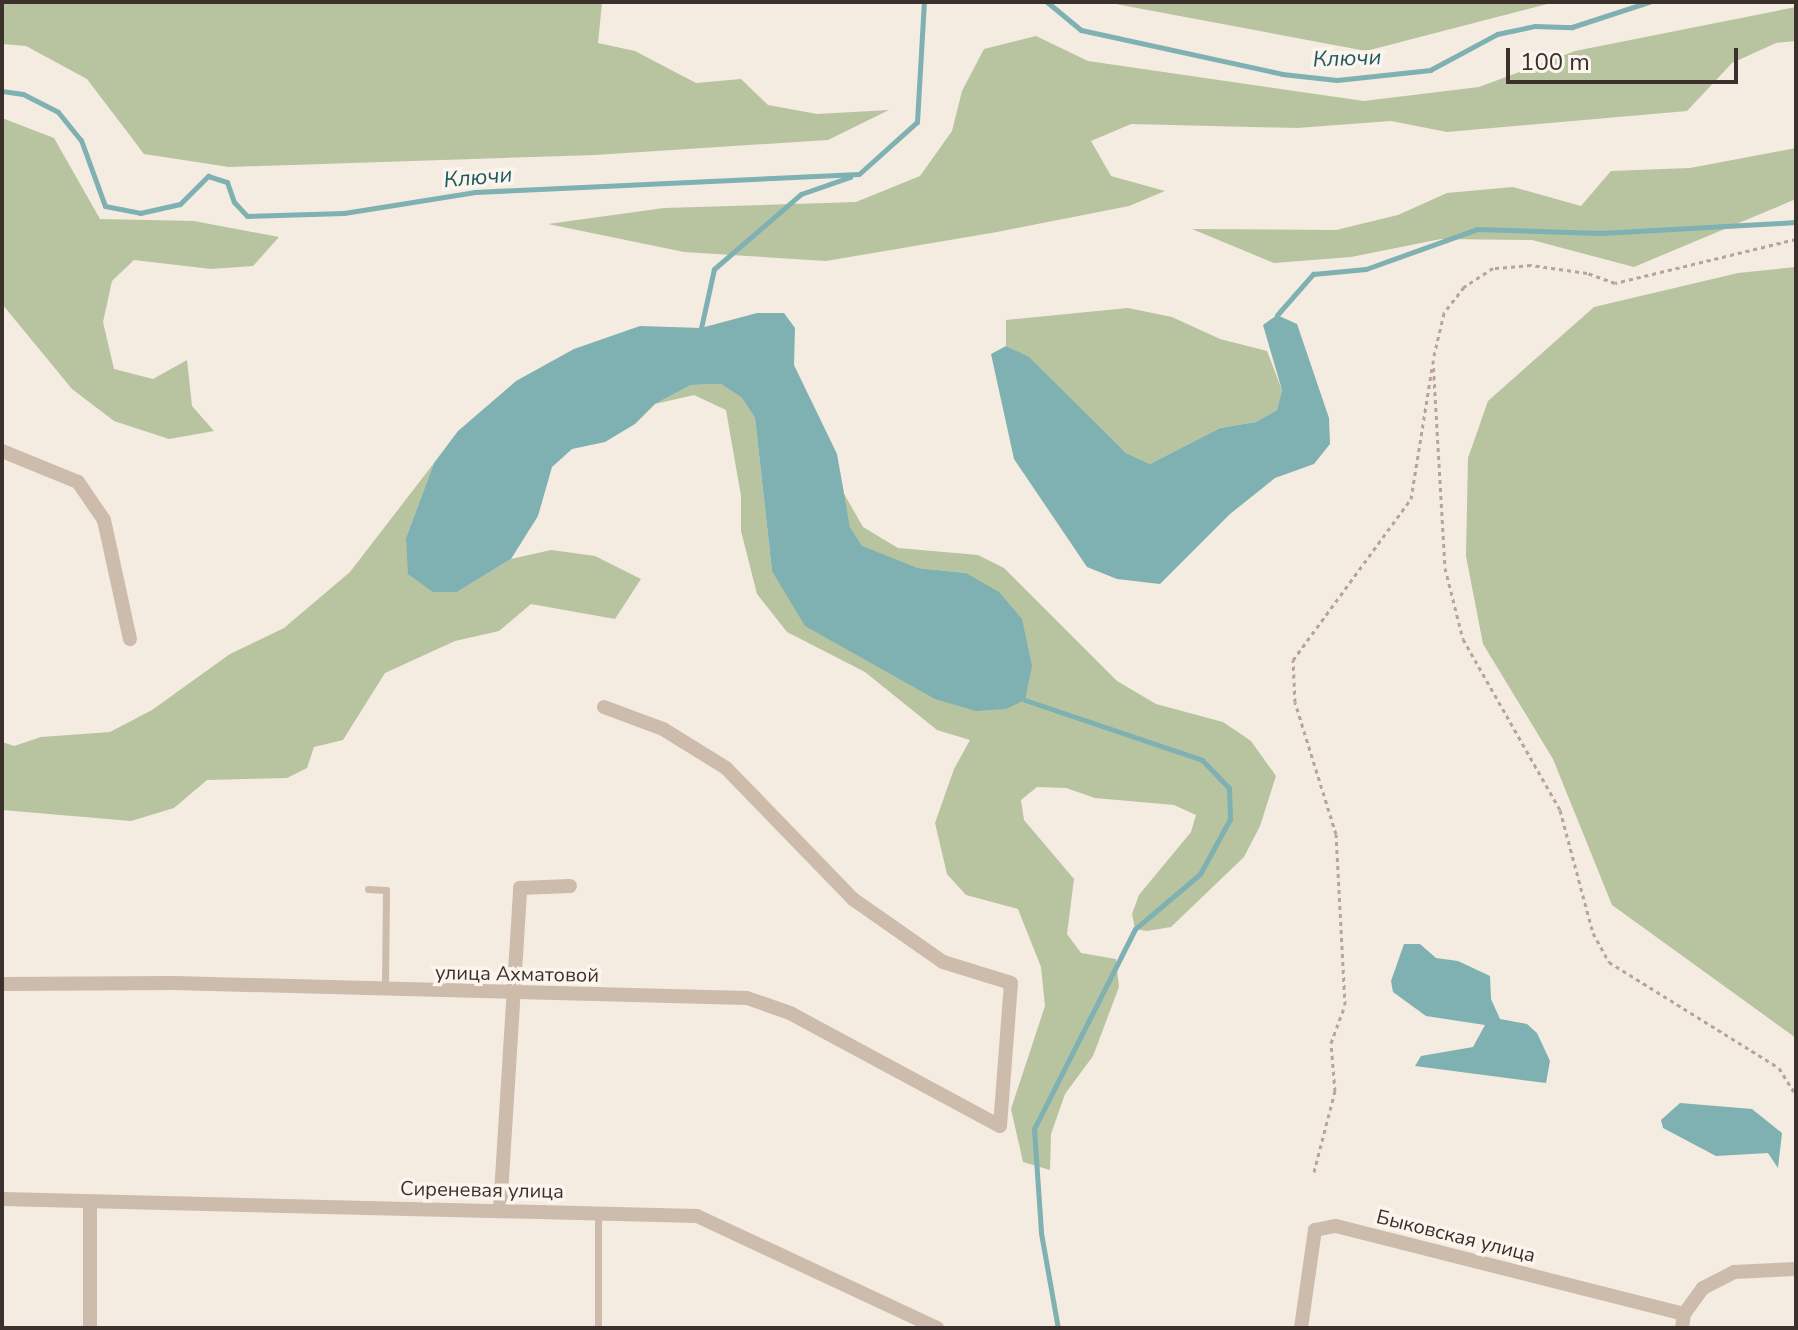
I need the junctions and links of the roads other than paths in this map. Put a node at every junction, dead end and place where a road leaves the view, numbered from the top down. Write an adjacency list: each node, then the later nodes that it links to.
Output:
1 (2, 451): 2 (street)
2 (130, 639)
3 (604, 707): 8 (street, улица Ахматовой)
4 (570, 886): 8 (street)
5 (368, 889): 7 (lane)
6 (2, 984): 7 (street, улица Ахматовой)
7 (385, 990): 8 (street, улица Ахматовой)
8 (512, 995): 11 (street)
9 (2, 1199): 10 (street, Сиреневая улица)
10 (90, 1204): 11 (street, Сиреневая улица); 16 (street)
11 (500, 1210): 12 (street, Сиреневая улица)
12 (598, 1213): 15 (street, Сиреневая улица); 17 (lane)
13 (1796, 1269): 14 (street)
14 (1683, 1321): 18 (street, Быковская улица)
15 (928, 1326)
16 (90, 1328)
17 (598, 1328)
18 (1301, 1328)

